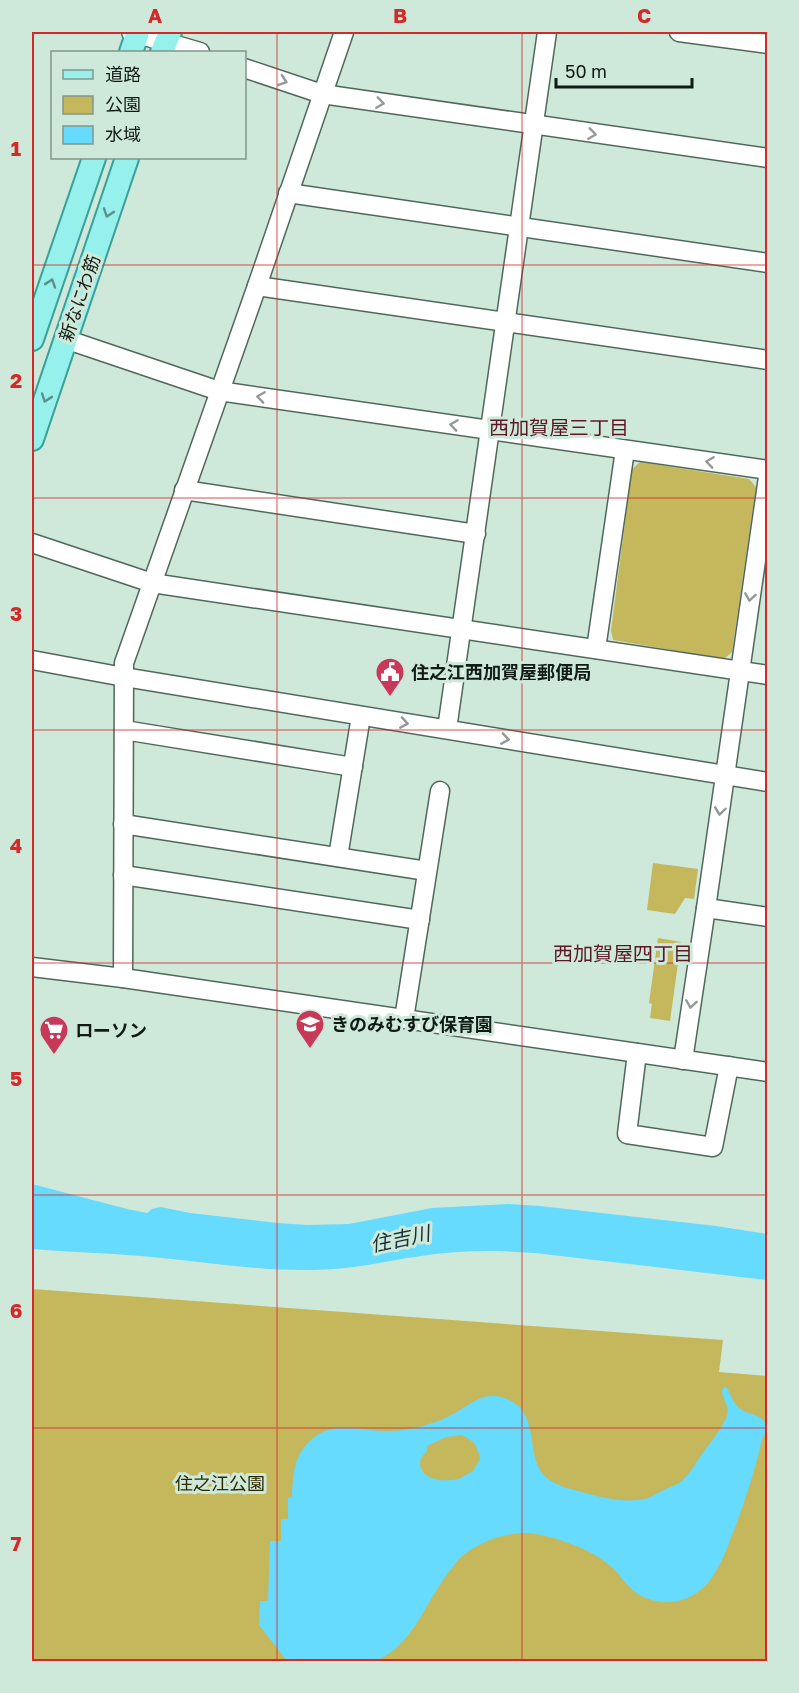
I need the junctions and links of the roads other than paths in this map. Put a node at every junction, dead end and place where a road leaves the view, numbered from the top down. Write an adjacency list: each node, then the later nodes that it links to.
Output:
1 (344, 32): 9 (street)
2 (547, 32): 10 (street)
3 (679, 32): 6 (street)
4 (135, 37): 5 (street)
5 (166, 42): 7 (street)
6 (768, 44)
7 (197, 51)
8 (246, 69): 9 (street, one-way to 9)
9 (322, 94): 10 (street, one-way to 10); 14 (street)
10 (534, 126): 13 (street, one-way to 13); 15 (street)
11 (94, 159): 19 (main road, 新なにわ筋, one-way to 11)
12 (127, 159): 20 (main road, 新なにわ筋, one-way to 20)
13 (768, 159)
14 (288, 194): 15 (street); 17 (street)
15 (520, 227): 16 (street); 18 (street)
16 (768, 263)
17 (257, 286): 18 (street); 22 (street)
18 (507, 321): 21 (street); 23 (street)
19 (33, 330)
20 (65, 339): 22 (street); 24 (main road, 新なにわ筋, one-way to 24)
21 (768, 360)
22 (219, 391): 23 (street, one-way to 22); 28 (street)
23 (491, 430): 25 (street); 29 (street)
24 (32, 439)
25 (625, 450): 26 (street, one-way to 25); 34 (street)
26 (768, 470)
27 (768, 477): 31 (street)
28 (184, 490): 29 (street); 32 (street)
29 (476, 534): 33 (street)
30 (32, 543): 32 (street)
31 (761, 574): 36 (street, one-way to 36)
32 (152, 583): 33 (street); 38 (street)
33 (462, 628): 34 (street); 40 (street)
34 (596, 649): 36 (street)
35 (32, 660): 38 (street)
36 (739, 671): 37 (street); 43 (street)
37 (768, 675)
38 (124, 676): 39 (street); 41 (street)
39 (362, 716): 40 (street, one-way to 40); 42 (street)
40 (447, 729): 43 (street, one-way to 43)
41 (124, 730): 42 (street); 46 (street)
42 (353, 767): 47 (street)
43 (725, 775): 44 (street); 50 (street, one-way to 50)
44 (768, 782)
45 (440, 791): 48 (street)
46 (123, 824): 47 (street); 49 (street)
47 (338, 857): 48 (street)
48 (427, 871): 52 (street)
49 (123, 876): 52 (street); 54 (street)
50 (706, 908): 51 (street); 57 (street, one-way to 57)
51 (768, 917)
52 (420, 920): 55 (street)
53 (32, 967): 54 (street)
54 (123, 978): 55 (street)
55 (404, 1019): 56 (street)
56 (637, 1053): 57 (street); 58 (street)
57 (683, 1060): 58 (street)
58 (729, 1066): 59 (street)
59 (768, 1072)

